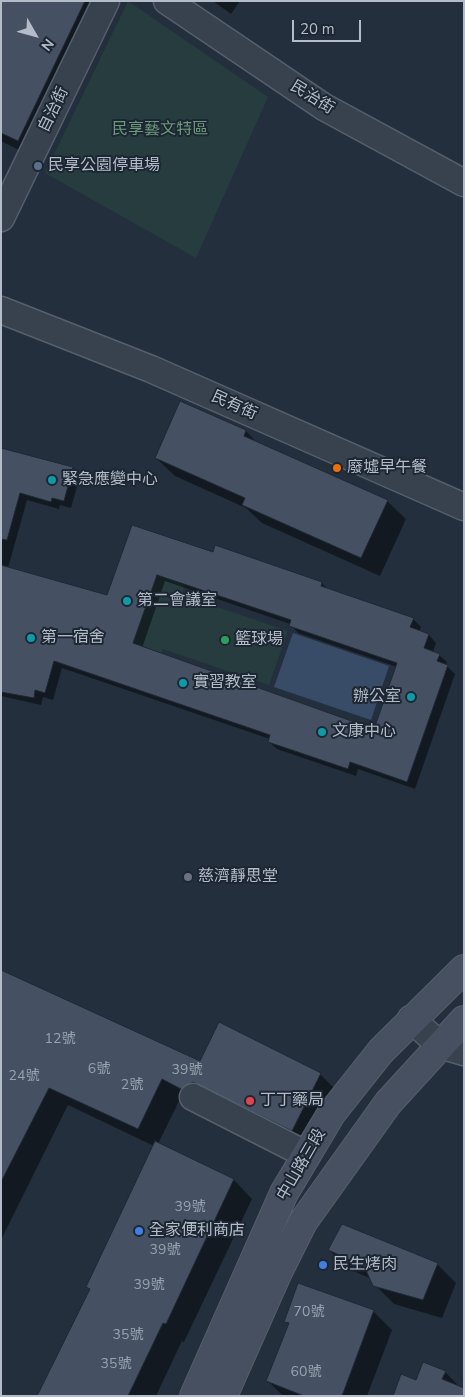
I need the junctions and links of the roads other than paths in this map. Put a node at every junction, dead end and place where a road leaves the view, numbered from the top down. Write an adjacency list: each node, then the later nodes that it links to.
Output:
1 (106, 1): 4 (street, 自治街)
2 (167, 1): 3 (street, 民治街)
3 (464, 183)
4 (1, 218)
5 (1, 310): 6 (street, 民有街)
6 (464, 507)
7 (464, 969): 8 (main road, 中山路三段)
8 (411, 1019): 10 (street); 12 (main road, 中山路三段)
9 (464, 1020): 10 (main road, 中山路三段)
10 (452, 1048): 14 (main road, 中山路三段)
11 (193, 1097): 12 (street)
12 (307, 1154): 13 (main road, 中山路三段)
13 (194, 1396)
14 (223, 1396)

